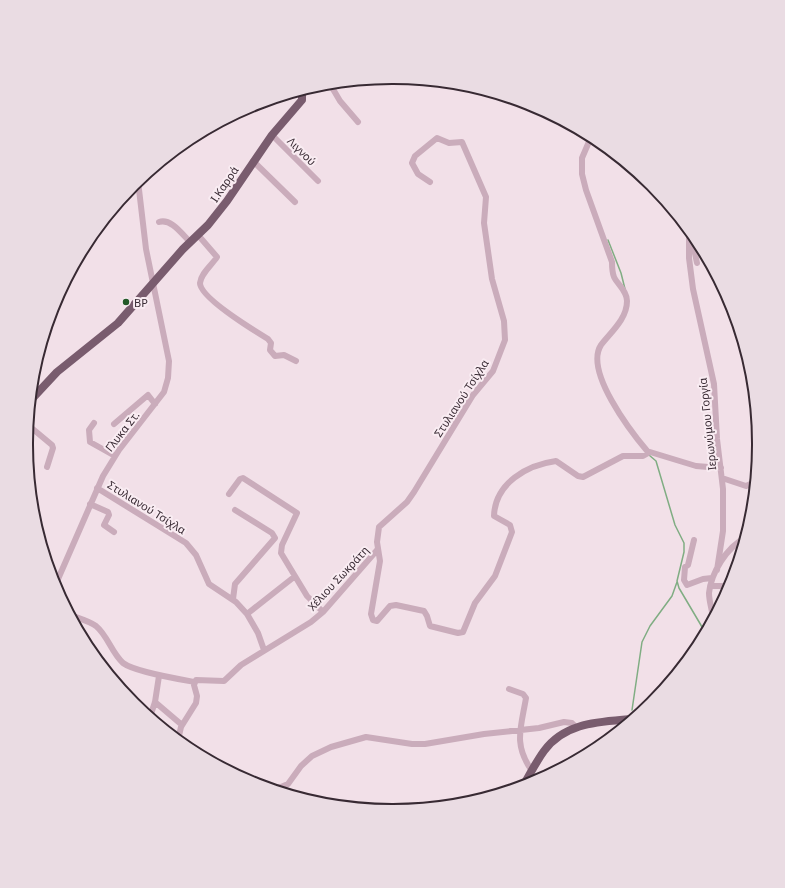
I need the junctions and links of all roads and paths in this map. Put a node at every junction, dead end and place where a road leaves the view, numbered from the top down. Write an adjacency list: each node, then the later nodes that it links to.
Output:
1 (333, 90): 3 (street)
2 (302, 96): 4 (main road, Ι.Καρρά)
3 (358, 122)
4 (272, 135): 6 (main road, Ι.Καρρά); 7 (street, Λιγνού)
5 (588, 143): 24 (street)
6 (253, 161): 10 (street); 12 (main road, Ι.Καρρά)
7 (318, 181)
8 (430, 182): 37 (street, Στυλιανού Τσίχλα)
9 (139, 189): 17 (street, Γλυκα Στ.)
10 (295, 202)
11 (159, 222): 14 (street)
12 (198, 235): 14 (main road, Ι.Καρρά); 18 (street)
13 (689, 241): 27 (street, Ιερωνύμου Γοργία)
14 (190, 242): 17 (main road, Ι.Καρρά)
15 (695, 250): 16 (street)
16 (697, 262)
17 (153, 284): 19 (main road, Ι.Καρρά); 20 (street, Γλυκα Στ.)
18 (296, 361)
19 (37, 394)
20 (155, 404): 22 (street); 25 (street, Γλυκα Στ.)
21 (94, 423): 25 (street)
22 (114, 424)
23 (34, 430): 26 (street)
24 (646, 454): 27 (street); 37 (street, Χέλιου Σωκράτη)
25 (115, 456): 30 (street, Γλυκα Στ.)
26 (47, 467)
27 (721, 468): 28 (street, Ιερωνύμου Γοργία)
28 (722, 478): 29 (street); 38 (street, Ιερωνύμου Γοργία)
29 (750, 484)
30 (97, 488): 32 (street, Γλυκα Στ.); 44 (street, Στυλιανού Τσίχλα)
31 (229, 494): 39 (street)
32 (90, 504): 34 (street); 40 (street, Γλυκα Στ.)
33 (235, 510): 44 (street)
34 (114, 532)
35 (694, 540): 41 (street)
36 (738, 543): 38 (street)
37 (378, 549): 46 (street, Χέλιου Σωκράτη)
38 (716, 570): 41 (street)
39 (294, 577): 46 (street); 47 (street)
40 (58, 578)
41 (712, 578): 42 (street)
42 (711, 586): 43 (street); 45 (street)
43 (723, 586)
44 (233, 599): 47 (street)
45 (712, 609)
46 (323, 612): 49 (street, Χέλιου Σωκράτη)
47 (247, 614): 49 (street)
48 (78, 618): 50 (street, Χέλιου Σωκράτη)
49 (264, 650): 51 (street, Χέλιου Σωκράτη)
50 (159, 676): 51 (street, Χέλιου Σωκράτη); 53 (street)
51 (194, 682): 56 (street)
52 (509, 689): 58 (street)
53 (155, 702): 54 (street); 56 (street)
54 (152, 711)
55 (623, 720): 57 (main road)
56 (182, 725): 59 (street)
57 (576, 727): 58 (street); 60 (main road)
58 (521, 729): 60 (street); 62 (street)
59 (180, 733)
60 (532, 771): 61 (main road)
61 (529, 776)
62 (283, 786)

